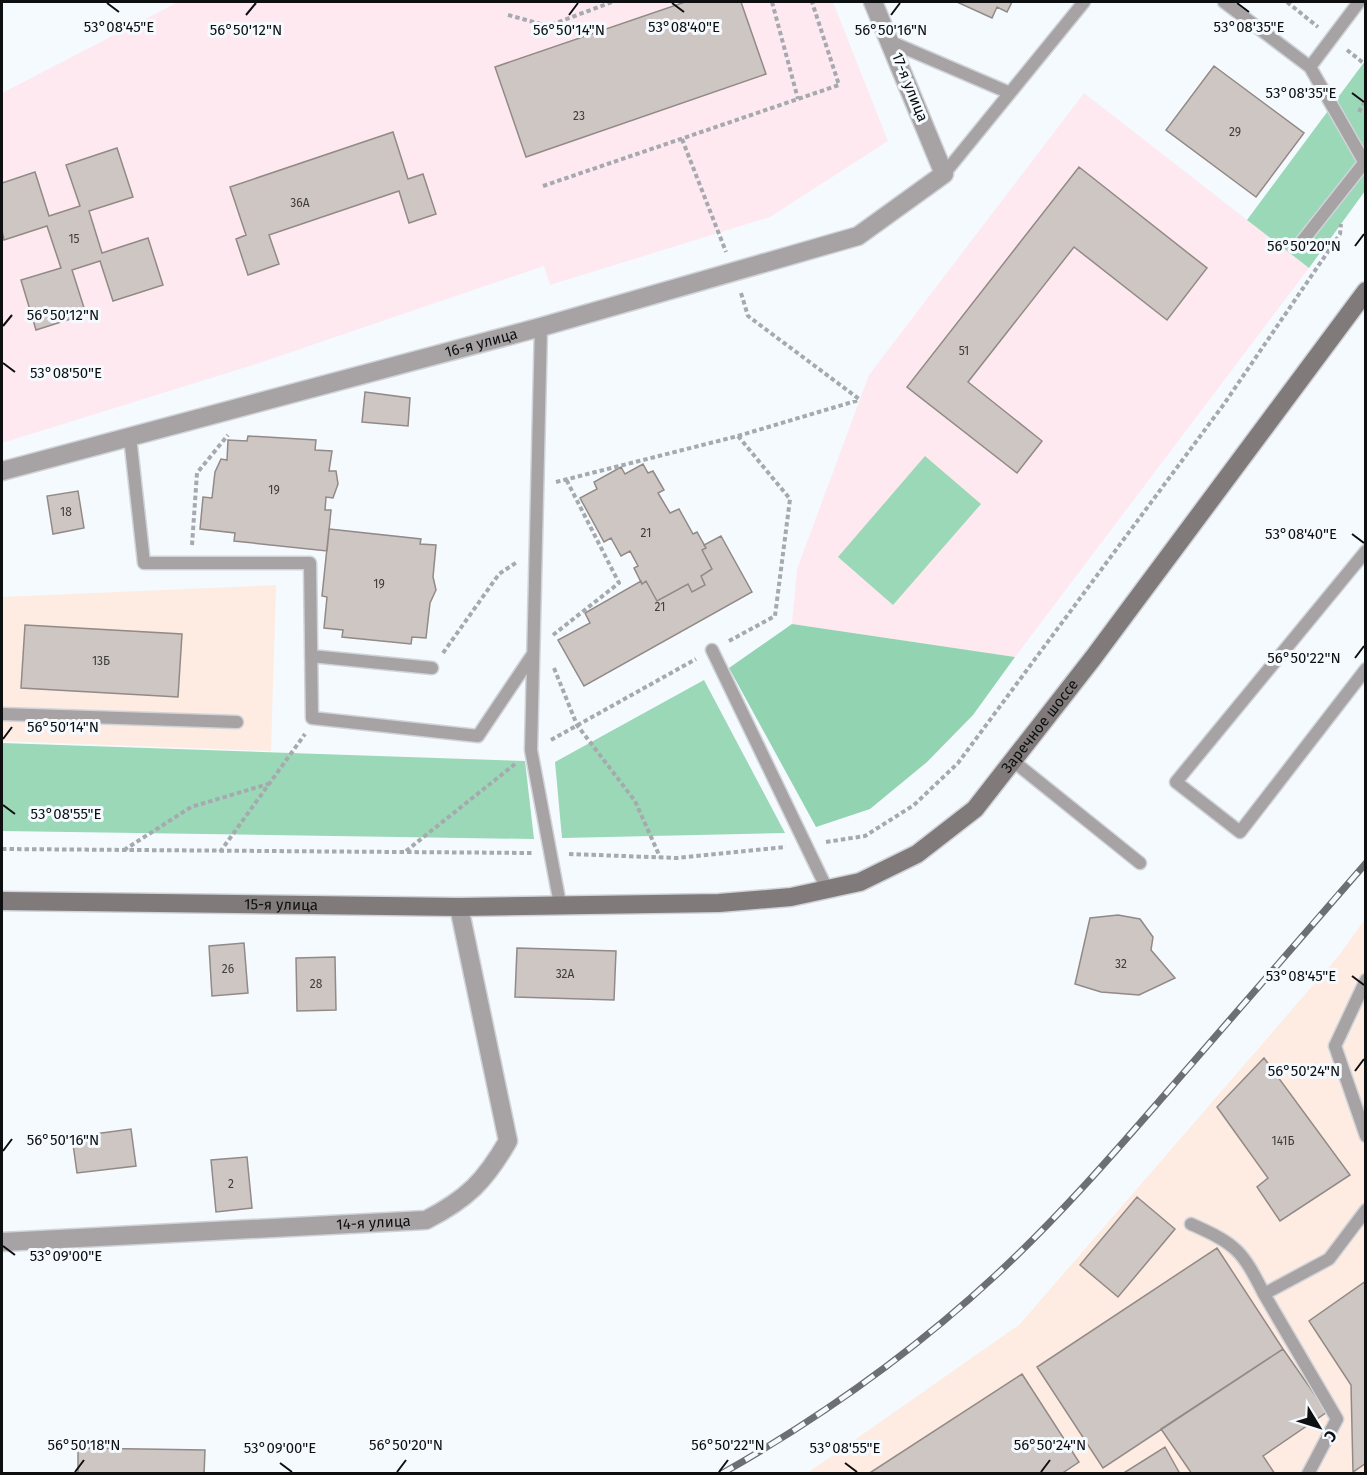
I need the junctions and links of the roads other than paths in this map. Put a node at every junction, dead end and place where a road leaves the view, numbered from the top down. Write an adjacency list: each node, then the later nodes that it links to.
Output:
1 (873, 2): 5 (street, 17-я улица)
2 (1084, 2): 7 (lane)
3 (1224, 2): 6 (lane)
4 (1359, 2): 6 (lane)
5 (891, 42): 7 (lane); 9 (street, 17-я улица)
6 (1310, 67): 8 (lane)
7 (1010, 93): 9 (lane)
8 (1365, 164): 10 (lane)
9 (944, 174): 12 (street, 16-я улица)
10 (1300, 244)
11 (1365, 291): 23 (main road, Заречное шоссе)
12 (541, 327): 13 (street, 16-я улица); 17 (lane)
13 (129, 437): 14 (street, 16-я улица); 18 (lane)
14 (2, 471)
15 (1365, 551): 20 (lane)
16 (712, 650): 25 (lane)
17 (533, 654): 18 (lane); 27 (lane)
18 (311, 656): 19 (lane)
19 (432, 668)
20 (1365, 669)
21 (2, 714): 22 (lane)
22 (237, 722)
23 (1013, 761): 24 (lane); 25 (main road, Заречное шоссе)
24 (1140, 863)
25 (827, 889): 27 (main road, Заречное шоссе)
26 (2, 901): 28 (main road, 15-я улица)
27 (560, 904): 28 (main road, 15-я улица)
28 (459, 907): 33 (street, 14-я улица)
29 (1365, 980): 30 (lane)
30 (1365, 1136)
31 (1365, 1210): 34 (lane)
32 (1191, 1224): 34 (lane)
33 (2, 1242)
34 (1264, 1294): 35 (lane)
35 (1308, 1473)

